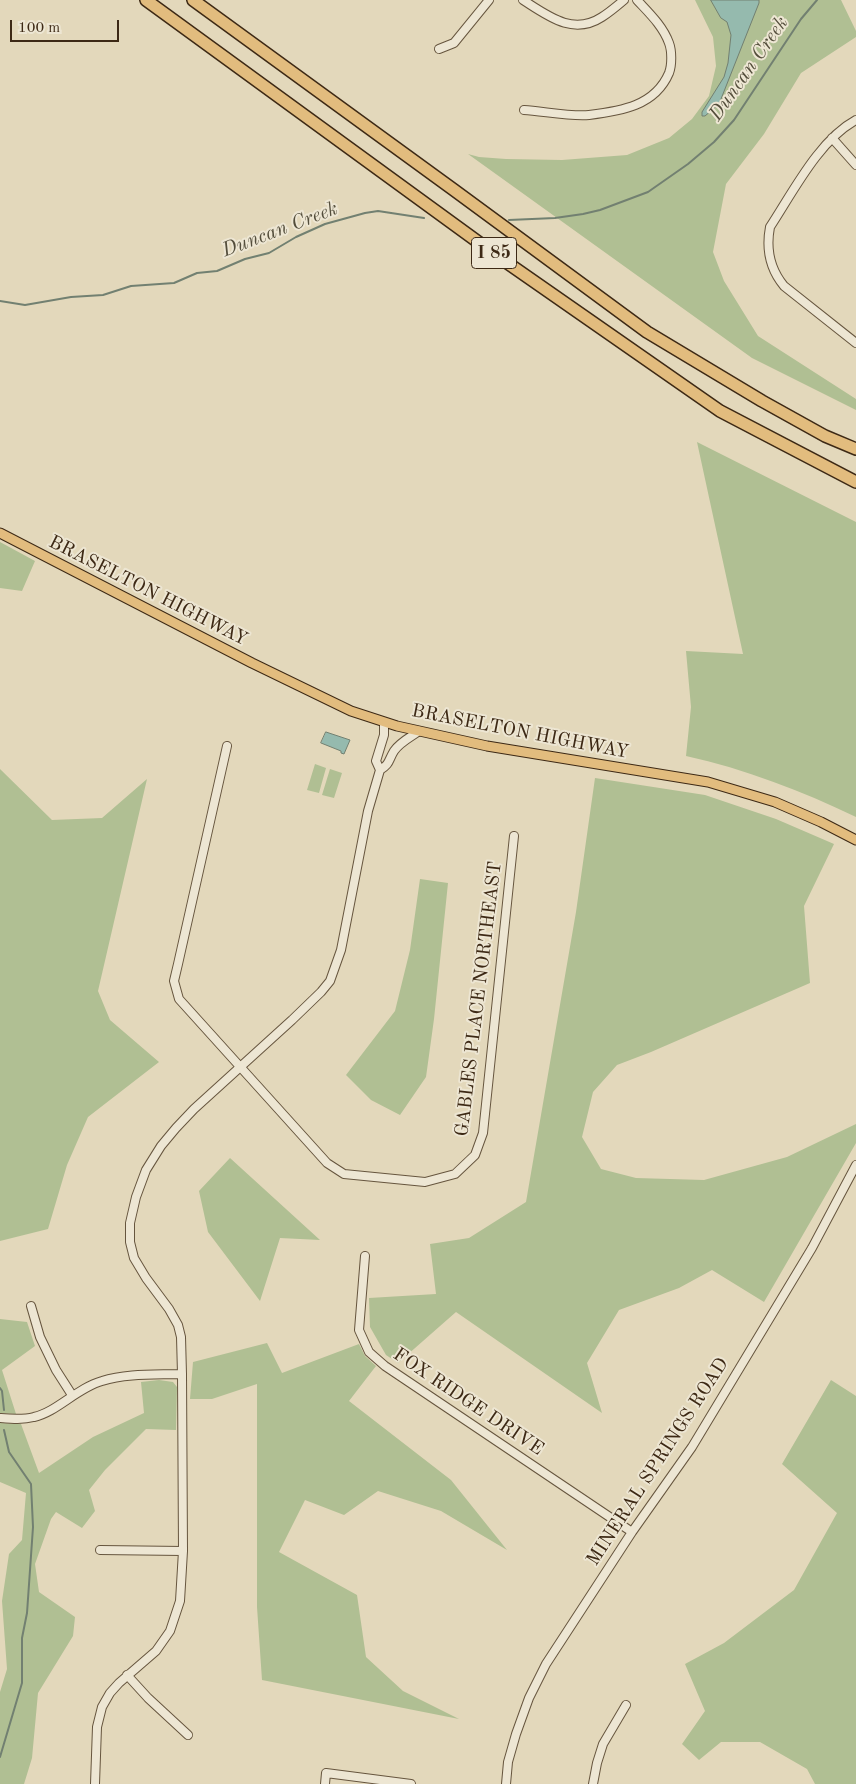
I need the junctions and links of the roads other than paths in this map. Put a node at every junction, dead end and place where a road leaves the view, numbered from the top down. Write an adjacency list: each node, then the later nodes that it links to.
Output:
1 (146, 0): 14 (highway, I 85)
2 (193, 0): 13 (highway, I 85)
3 (489, 0): 7 (street)
4 (523, 0): 5 (street)
5 (624, 0)
6 (638, 0): 8 (street)
7 (439, 49)
8 (524, 110)
9 (856, 120): 10 (street)
10 (832, 138): 11 (street); 12 (street)
11 (856, 164)
12 (856, 343)
13 (856, 449)
14 (856, 482)
15 (0, 533): 16 (main road, BRASELTON HIGHWAY)
16 (384, 722): 17 (main road, BRASELTON HIGHWAY); 19 (street)
17 (420, 731): 19 (street); 21 (main road, BRASELTON HIGHWAY)
18 (227, 746): 22 (street, GABLES PLACE NORTHEAST)
19 (380, 770): 22 (street)
20 (514, 836): 22 (street, GABLES PLACE NORTHEAST)
21 (856, 840)
22 (240, 1068): 26 (street)
23 (856, 1165): 29 (street, MINERAL SPRINGS ROAD)
24 (365, 1256): 29 (street, FOX RIDGE DRIVE)
25 (31, 1306): 27 (street)
26 (182, 1374): 27 (street); 31 (street)
27 (72, 1395): 28 (street)
28 (0, 1418)
29 (632, 1532): 38 (street, MINERAL SPRINGS ROAD)
30 (100, 1550): 31 (street)
31 (183, 1551): 32 (street)
32 (127, 1675): 34 (street); 35 (street)
33 (626, 1705): 39 (street)
34 (188, 1735)
35 (94, 1784)
36 (325, 1784): 37 (street)
37 (411, 1784)
38 (506, 1784)
39 (593, 1784)

